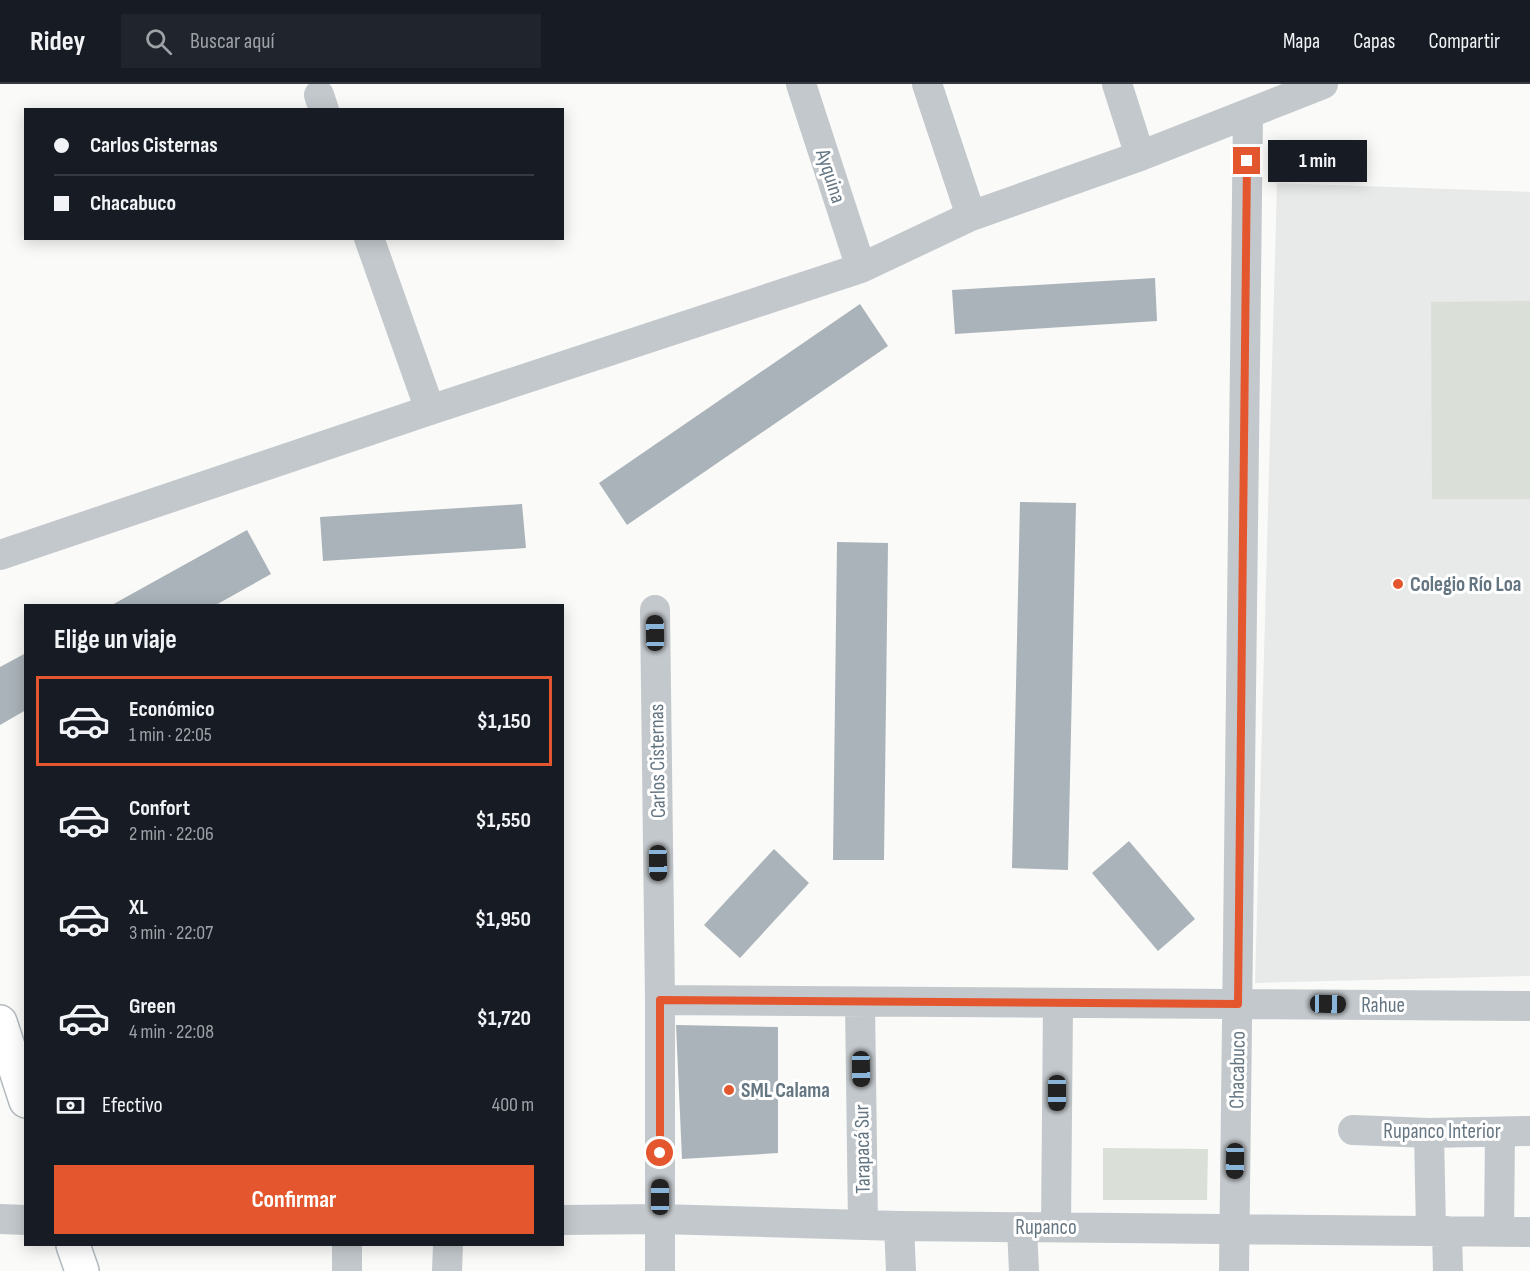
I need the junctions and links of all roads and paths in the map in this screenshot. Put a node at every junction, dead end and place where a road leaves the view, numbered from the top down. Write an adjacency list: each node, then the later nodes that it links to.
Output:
1 (801, 84): 9 (street, Ayquina)
2 (927, 84): 7 (street)
3 (1117, 84): 6 (street)
4 (1323, 84): 5 (street)
5 (1248, 114): 6 (street); 16 (street, Chacabuco)
6 (1140, 156): 7 (street)
7 (971, 216): 9 (street)
8 (370, 240): 10 (street)
9 (861, 268): 10 (street)
10 (430, 410): 11 (street)
11 (0, 555)
12 (655, 610): 13 (street, Carlos Cisternas)
13 (660, 1000): 14 (street, Rahue); 25 (street, Carlos Cisternas)
14 (860, 1003): 15 (street, Rahue); 28 (street, Tarapacá Sur)
15 (1058, 1004): 16 (street, Rahue); 30 (street)
16 (1238, 1004): 17 (street, Rahue); 32 (street, Chacabuco)
17 (1530, 1006)
18 (0, 1022): 19 (street)
19 (24, 1095)
20 (1353, 1130): 23 (street, Rupanco Interior)
21 (1530, 1131): 22 (street, Rupanco Interior)
22 (1500, 1132): 23 (street, Rupanco Interior); 34 (street)
23 (1429, 1133): 33 (street)
24 (0, 1219): 26 (street)
25 (660, 1219): 27 (street, Rupanco); 28 (street, Rupanco); 42 (street, Carlos Cisternas)
26 (24, 1220)
27 (564, 1220)
28 (863, 1224): 29 (street, Rupanco)
29 (899, 1226): 31 (street, Rupanco); 43 (street)
30 (1056, 1227): 31 (street, Rupanco); 32 (street, Rupanco)
31 (1022, 1228): 44 (street)
32 (1233, 1229): 33 (street, Rupanco); 45 (street, Chacabuco)
33 (1439, 1231): 34 (street, Rupanco); 46 (street)
34 (1499, 1232): 35 (street, Rupanco)
35 (1530, 1232)
36 (73, 1246): 39 (street)
37 (347, 1246): 40 (street)
38 (448, 1246): 41 (street)
39 (82, 1271)
40 (347, 1271)
41 (447, 1271)
42 (660, 1271)
43 (901, 1271)
44 (1024, 1271)
45 (1234, 1271)
46 (1449, 1271)

